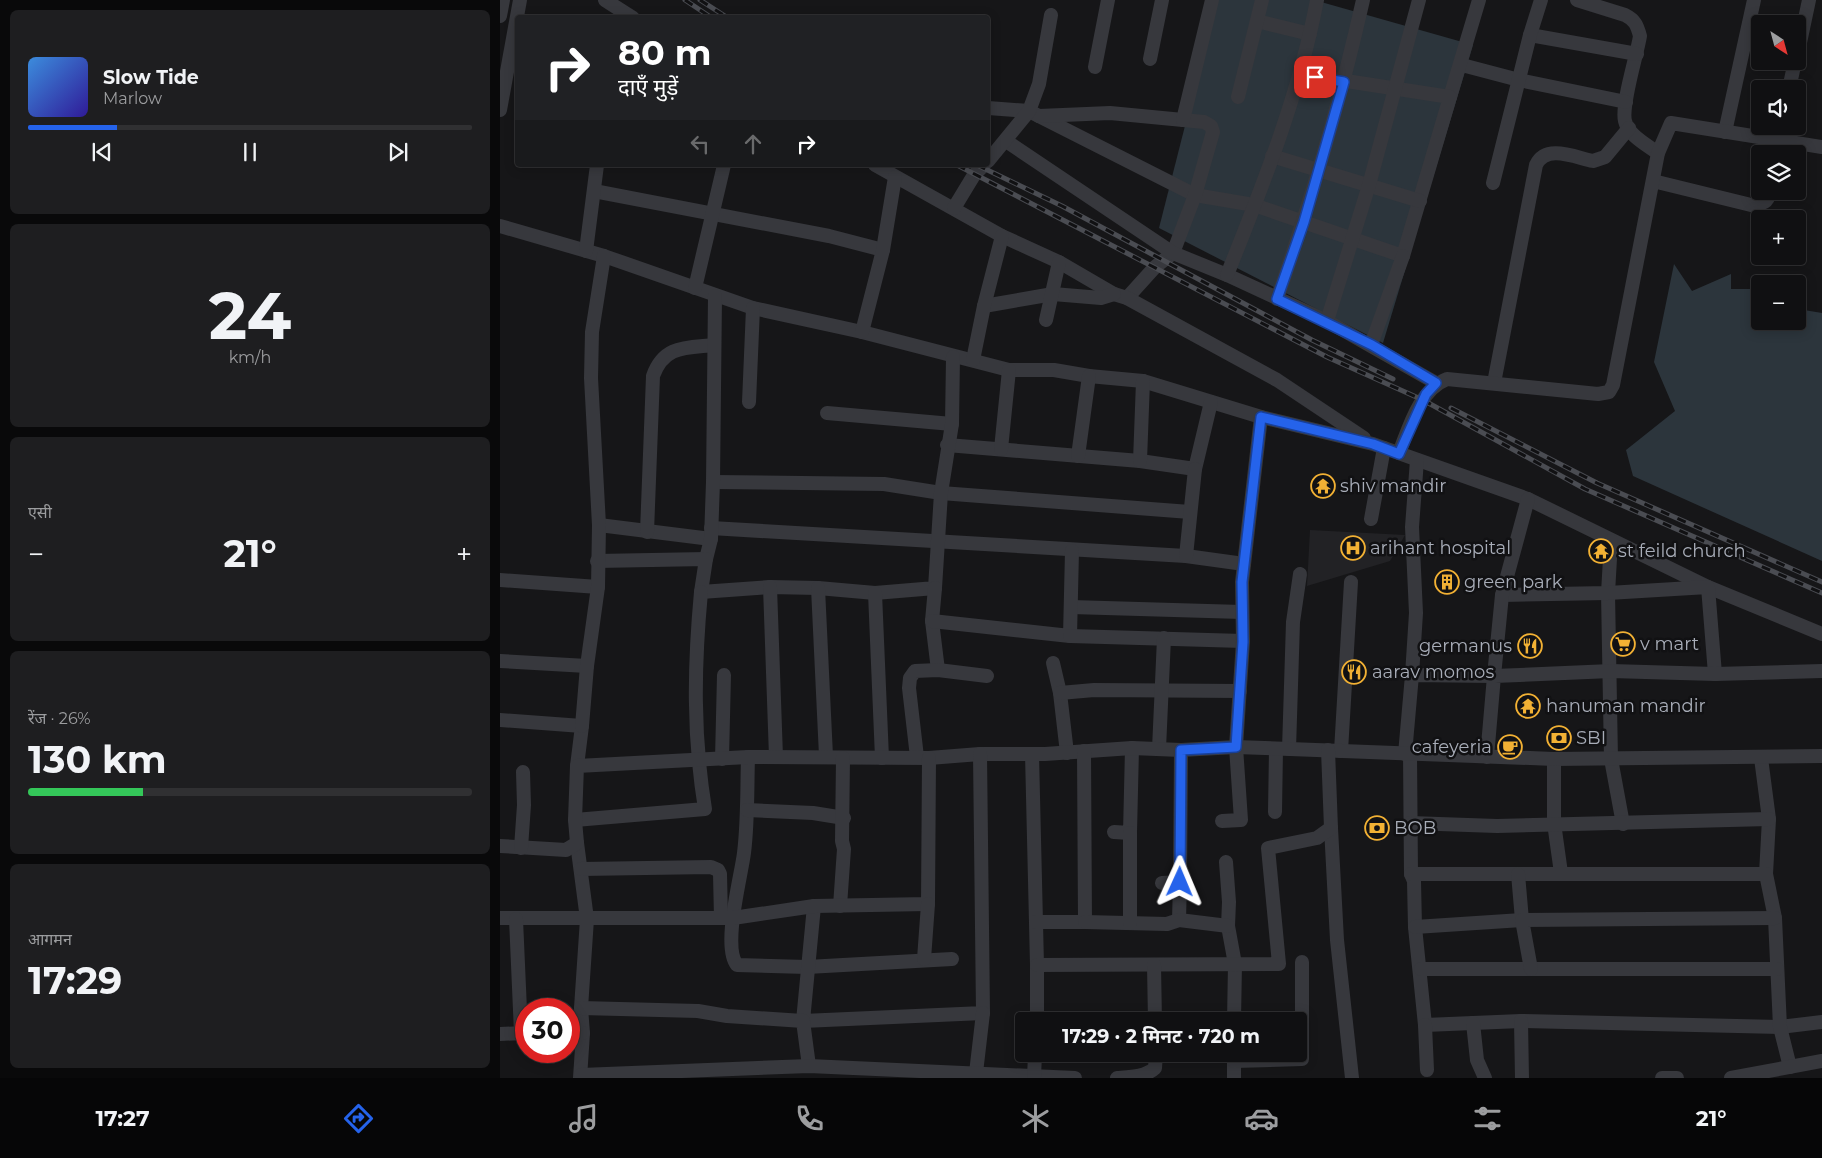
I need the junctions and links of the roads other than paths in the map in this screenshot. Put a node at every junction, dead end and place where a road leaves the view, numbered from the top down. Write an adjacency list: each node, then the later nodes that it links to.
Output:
1 (503, 0): 22 (street)
2 (520, 0): 17 (street)
3 (606, 0): 18 (street); 19 (street)
4 (1108, 0): 31 (street)
5 (1162, 0): 29 (street)
6 (1212, 0): 42 (street)
7 (1262, 0): 23 (street)
8 (1317, 0): 24 (street)
9 (1363, 0): 34 (street)
10 (1419, 0): 35 (street)
11 (1479, 0): 30 (street)
12 (1541, 0): 25 (street)
13 (1577, 0): 16 (street)
14 (1754, 0): 44 (street)
15 (1809, 0): 21 (street)
16 (1608, 5): 27 (street)
17 (518, 15)
18 (606, 15)
19 (628, 15)
20 (1051, 15): 41 (street)
21 (1806, 15)
22 (500, 16)
23 (1257, 21): 24 (street); 36 (street)
24 (1310, 34): 32 (street)
25 (1530, 35): 27 (street); 33 (street)
26 (515, 39): 28 (street)
27 (1637, 54): 38 (street)
28 (513, 55): 40 (street)
29 (1150, 59)
30 (1462, 64): 33 (street); 37 (street)
31 (1095, 67)
32 (1301, 74): 34 (street); 49 (street)
33 (1519, 80): 38 (street); 58 (street)
34 (1344, 82): 35 (street); 55 (street)
35 (1395, 89): 37 (street); 59 (street)
36 (1238, 97)
37 (1450, 97): 63 (street)
38 (1626, 102): 43 (street)
39 (990, 108): 41 (street)
40 (500, 110)
41 (1034, 113): 42 (street); 46 (street); 61 (street)
42 (1183, 120): 61 (street)
43 (1629, 128): 48 (street); 96 (street)
44 (1725, 132): 45 (street); 48 (street)
45 (1779, 140): 47 (street)
46 (1006, 141): 50 (street); 73 (street)
47 (1822, 147)
48 (1658, 153): 57 (street)
49 (1272, 156): 55 (street); 64 (street)
50 (990, 159)
51 (597, 167): 60 (street)
52 (724, 167): 66 (street)
53 (878, 167): 56 (street)
54 (982, 167): 65 (street)
55 (1319, 170): 59 (street); 67 (street)
56 (895, 177): 65 (street); 71 (street)
57 (1653, 181): 62 (street); 96 (street)
58 (1492, 184)
59 (1369, 185): 63 (street); 70 (street)
60 (594, 191): 66 (street); 72 (street)
61 (1195, 195): 64 (street); 73 (street)
62 (1767, 200)
63 (1420, 201): 75 (street)
64 (1254, 205): 67 (street); 77 (street)
65 (954, 208): 69 (street)
66 (712, 214): 71 (street); 78 (street)
67 (1304, 222): 70 (street); 82 (street)
68 (500, 226): 72 (street)
69 (1002, 236): 76 (street); 83 (street)
70 (1353, 238): 75 (street); 86 (street)
71 (883, 250): 87 (street)
72 (586, 251): 74 (street)
73 (1173, 253): 77 (street); 81 (street)
74 (604, 256): 78 (street); 115 (street)
75 (1403, 256): 89 (street)
76 (1059, 262): 79 (street); 81 (street)
77 (1227, 275): 82 (street)
78 (695, 288): 80 (street)
79 (1052, 294): 81 (street); 83 (street); 85 (street)
80 (715, 296): 84 (street); 88 (street)
81 (1121, 296): 103 (street)
82 (1277, 299): 86 (street)
83 (984, 306): 91 (street)
84 (752, 308): 87 (street); 97 (street)
85 (1046, 320)
86 (1327, 321): 89 (street)
87 (862, 332): 90 (street)
88 (714, 345): 110 (street); 116 (street)
89 (1372, 345): 95 (street)
90 (954, 357): 91 (street); 101 (street)
91 (973, 360): 92 (street)
92 (1009, 370): 93 (street); 104 (street)
93 (1089, 376): 94 (street); 106 (street)
94 (1143, 381): 98 (street); 108 (street)
95 (1436, 383): 96 (street); 105 (street)
96 (1494, 383)
97 (749, 402)
98 (1211, 402): 100 (street); 109 (street)
99 (827, 413): 101 (street)
100 (1261, 417): 103 (street); 124 (street)
101 (952, 424): 102 (street)
102 (947, 445): 104 (street); 111 (street)
103 (1379, 446): 105 (street); 114 (street)
104 (1001, 450): 106 (street)
105 (1399, 454): 107 (street)
106 (1078, 456): 108 (street)
107 (1417, 460): 112 (street); 152 (street)
108 (1140, 461): 109 (street)
109 (1196, 469): 113 (street)
110 (713, 482): 111 (street); 117 (street)
111 (941, 493): 113 (street); 119 (street)
112 (1528, 499): 118 (street); 136 (street)
113 (1190, 512): 121 (street)
114 (1370, 519)
115 (599, 525): 116 (street); 123 (street)
116 (647, 532): 117 (street)
117 (711, 533): 119 (street); 122 (street)
118 (1611, 540): 130 (street); 135 (street)
119 (939, 541): 120 (street); 132 (street)
120 (1072, 551): 121 (street); 137 (street)
121 (1186, 556): 124 (street)
122 (706, 559): 123 (street); 133 (street)
123 (597, 562): 128 (street)
124 (1244, 564): 138 (street)
125 (1300, 574): 163 (street)
126 (500, 580): 128 (street)
127 (1352, 582): 166 (street)
128 (598, 587): 146 (street)
129 (770, 587): 131 (street); 133 (street); 174 (street)
130 (1708, 587): 135 (street); 140 (street); 150 (street)
131 (818, 588): 134 (street); 171 (street)
132 (935, 588): 134 (street); 139 (street)
133 (701, 592): 183 (street)
134 (875, 594): 178 (street)
135 (1608, 594): 136 (street); 149 (street)
136 (1502, 595): 154 (street)
137 (1071, 607): 138 (street); 141 (street)
138 (1242, 612): 143 (street)
139 (932, 621): 141 (street); 147 (street)
140 (1822, 634)
141 (1070, 636): 142 (street)
142 (1164, 638): 143 (street); 155 (street)
143 (1243, 642): 156 (street)
144 (500, 660): 146 (street)
145 (1053, 662): 157 (street)
146 (587, 666): 159 (street)
147 (938, 670): 153 (street); 179 (street)
148 (1822, 670): 150 (street)
149 (1611, 671): 150 (street); 154 (street); 182 (street)
150 (1715, 674)
151 (724, 675): 176 (street)
152 (1412, 675): 154 (street); 170 (street)
153 (987, 676)
154 (1494, 676): 175 (street)
155 (1161, 690): 156 (street); 157 (street); 162 (street)
156 (1240, 691): 160 (street)
157 (1060, 693): 167 (street)
158 (500, 720): 159 (street)
159 (582, 726): 184 (street)
160 (1236, 747): 163 (street); 164 (street); 191 (street)
161 (1132, 748): 162 (street); 165 (street); 197 (street)
162 (1159, 749): 164 (street)
163 (1282, 749): 166 (street); 187 (street)
164 (1181, 750): 207 (street)
165 (1084, 751): 167 (street); 220 (street)
166 (1334, 751): 170 (street); 195 (street)
167 (1067, 753): 169 (street)
168 (980, 754): 169 (street); 179 (street); 240 (street)
169 (1032, 754): 219 (street)
170 (1407, 754): 175 (street); 192 (street)
171 (826, 756): 174 (street); 177 (street)
172 (1822, 756): 180 (street)
173 (748, 757): 174 (street); 176 (street); 186 (street)
174 (776, 757)
175 (1487, 757): 181 (street)
176 (722, 758): 183 (street)
177 (843, 758): 178 (street); 188 (street)
178 (882, 758): 179 (street)
179 (923, 758): 209 (street)
180 (1761, 758): 182 (street); 189 (street)
181 (1554, 759): 182 (street); 193 (street)
182 (1612, 759): 194 (street)
183 (697, 760): 184 (street); 190 (street)
184 (577, 766): 190 (street)
185 (523, 772): 200 (street)
186 (747, 810): 188 (street); 213 (street)
187 (1275, 812)
188 (844, 818): 211 (street)
189 (1769, 819): 194 (street); 206 (street)
190 (575, 820): 198 (street)
191 (1222, 822)
192 (1410, 823): 193 (street); 204 (street)
193 (1554, 823): 194 (street); 203 (street)
194 (1623, 824)
195 (1331, 828): 227 (street); 264 (street)
196 (1114, 832): 197 (street)
197 (1130, 833): 221 (street)
198 (577, 843): 200 (street); 202 (street)
199 (500, 846): 200 (street)
200 (521, 848)
201 (1226, 862): 222 (street)
202 (581, 869): 213 (street); 216 (street)
203 (1561, 873): 205 (street); 206 (street)
204 (1412, 874): 205 (street); 223 (street)
205 (1518, 874): 218 (street)
206 (1766, 874): 214 (street)
207 (1180, 882): 208 (street); 217 (street)
208 (1162, 883)
209 (928, 904): 211 (street); 224 (street)
210 (814, 906): 211 (street); 213 (street); 230 (street)
211 (840, 906)
212 (500, 918): 215 (street)
213 (727, 918): 216 (street); 230 (street)
214 (1775, 918): 218 (street); 233 (street)
215 (516, 919): 216 (street); 234 (street)
216 (587, 919): 235 (street)
217 (1179, 920): 221 (street); 222 (street)
218 (1522, 920): 223 (street); 232 (street)
219 (1036, 922): 220 (street); 228 (street)
220 (1085, 922): 221 (street)
221 (1130, 923)
222 (1228, 926): 227 (street)
223 (1415, 927): 231 (street)
224 (924, 959): 225 (street); 230 (street)
225 (952, 959)
226 (1302, 962): 239 (street)
227 (1235, 964): 229 (street); 238 (street)
228 (1038, 965): 229 (street); 236 (street)
229 (1154, 965): 237 (street)
230 (807, 967): 241 (street)
231 (1421, 969): 232 (street); 245 (street)
232 (1531, 969): 233 (street)
233 (1777, 969): 246 (street)
234 (522, 998)
235 (581, 1008): 241 (street); 248 (street)
236 (1037, 1012)
237 (1155, 1012)
238 (1234, 1012)
239 (1302, 1012)
240 (983, 1013): 241 (street); 257 (street)
241 (803, 1021): 254 (street)
242 (1521, 1021): 244 (street); 246 (street); 266 (street)
243 (1822, 1022): 246 (street)
244 (1474, 1023): 245 (street); 265 (street)
245 (1425, 1025): 256 (street)
246 (1780, 1027): 255 (street)
247 (515, 1033): 249 (street)
248 (583, 1033): 258 (street)
249 (500, 1034)
250 (1822, 1061): 255 (street)
251 (1035, 1062): 259 (street)
252 (1155, 1062): 262 (street)
253 (1234, 1062): 263 (street)
254 (809, 1066): 257 (street); 258 (street)
255 (1790, 1068): 260 (street)
256 (1427, 1070)
257 (976, 1073): 259 (street)
258 (580, 1076)
259 (1034, 1076): 261 (street)
260 (1762, 1076): 267 (street)
261 (1075, 1078)
262 (1118, 1078)
263 (1234, 1078)
264 (1352, 1078)
265 (1485, 1078)
266 (1522, 1078)
267 (1731, 1078)

